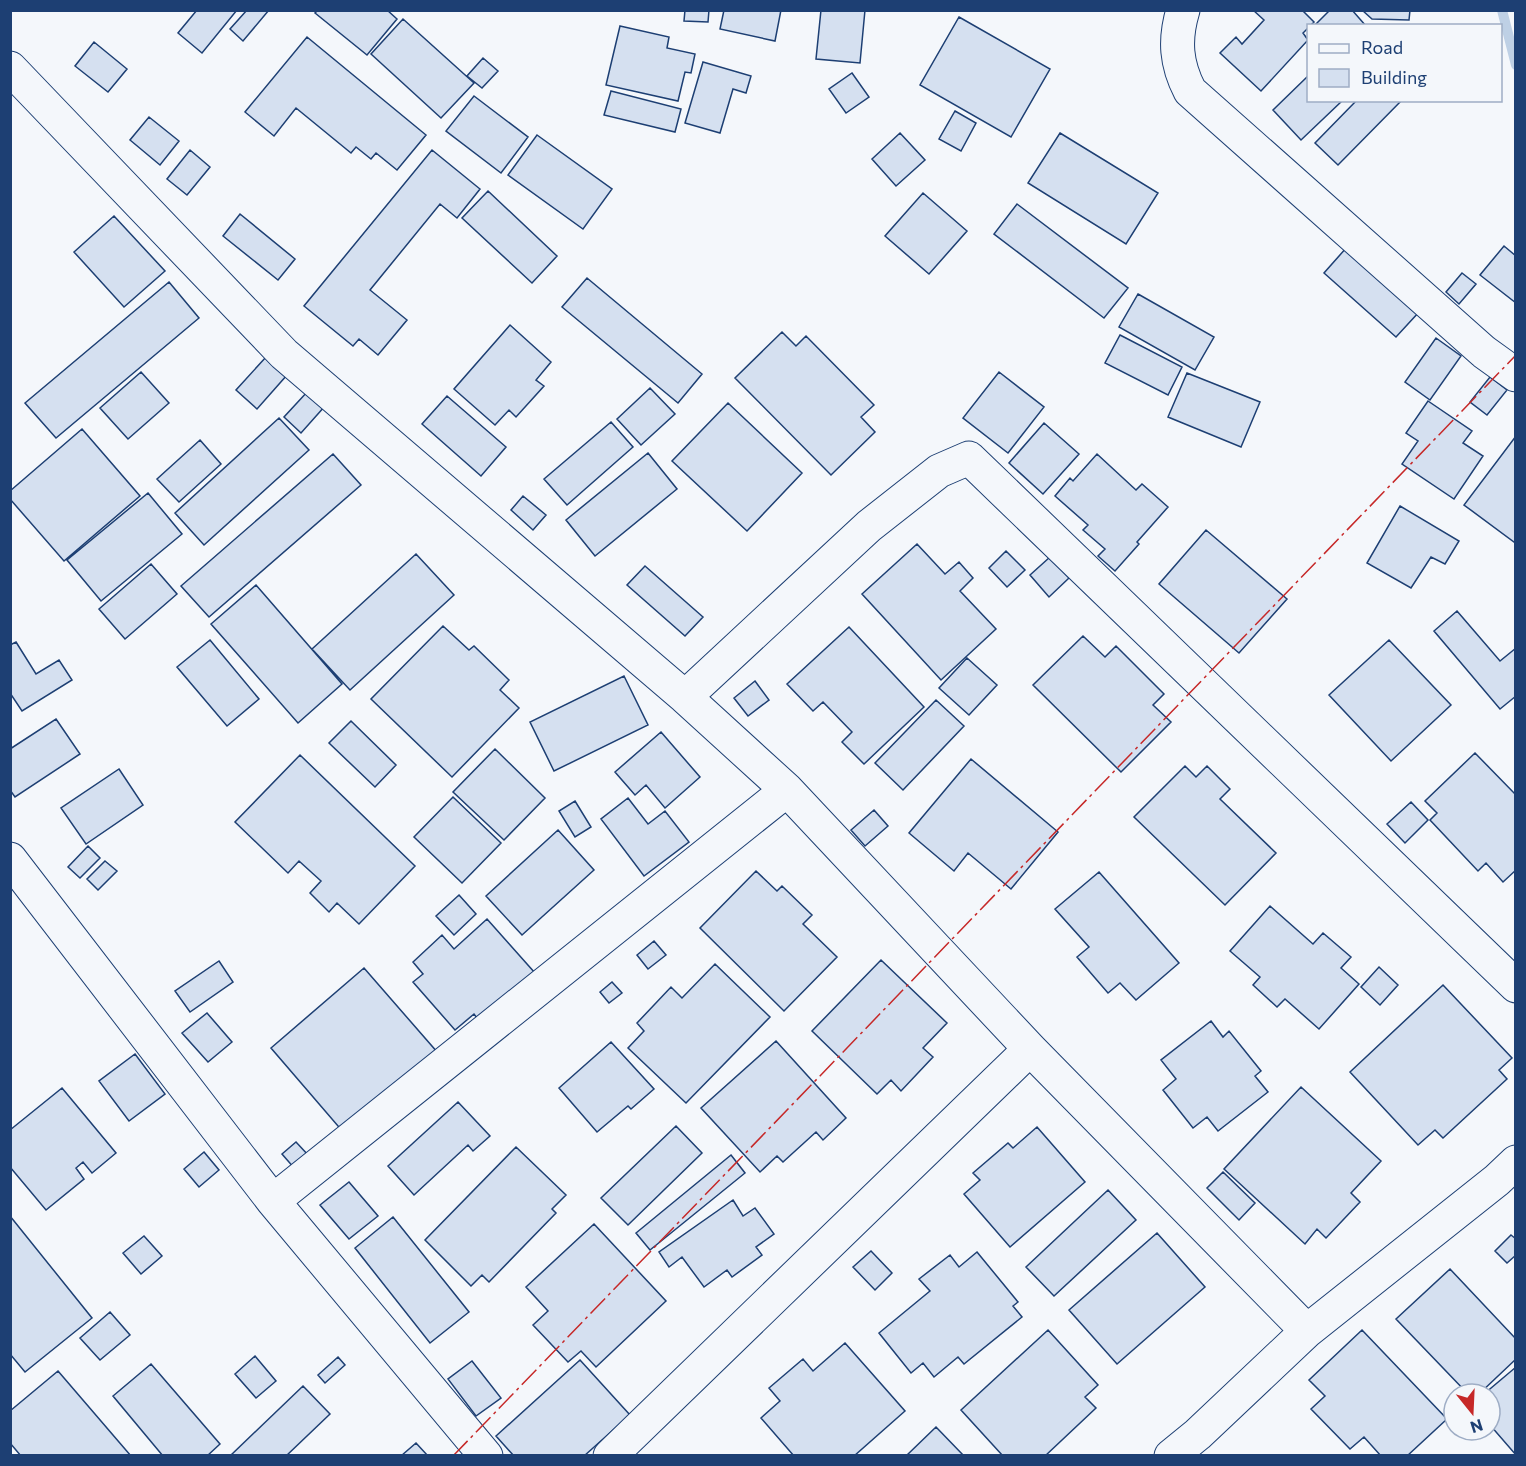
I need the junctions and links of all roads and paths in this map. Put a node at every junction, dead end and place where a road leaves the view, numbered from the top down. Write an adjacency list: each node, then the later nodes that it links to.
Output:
1 (1183, 10): 3 (street)
2 (10, 69): 4 (street)
3 (1515, 375)
4 (685, 697): 5 (street); 7 (street)
5 (787, 790): 8 (street); 10 (street)
6 (10, 859): 10 (street)
7 (1515, 986)
8 (1030, 1049): 11 (street); 14 (street)
9 (1509, 1181): 11 (street)
10 (273, 1201): 13 (street)
11 (1307, 1331): 12 (street)
12 (1207, 1445): 15 (street)
13 (486, 1455)
14 (609, 1455)
15 (1171, 1455)

